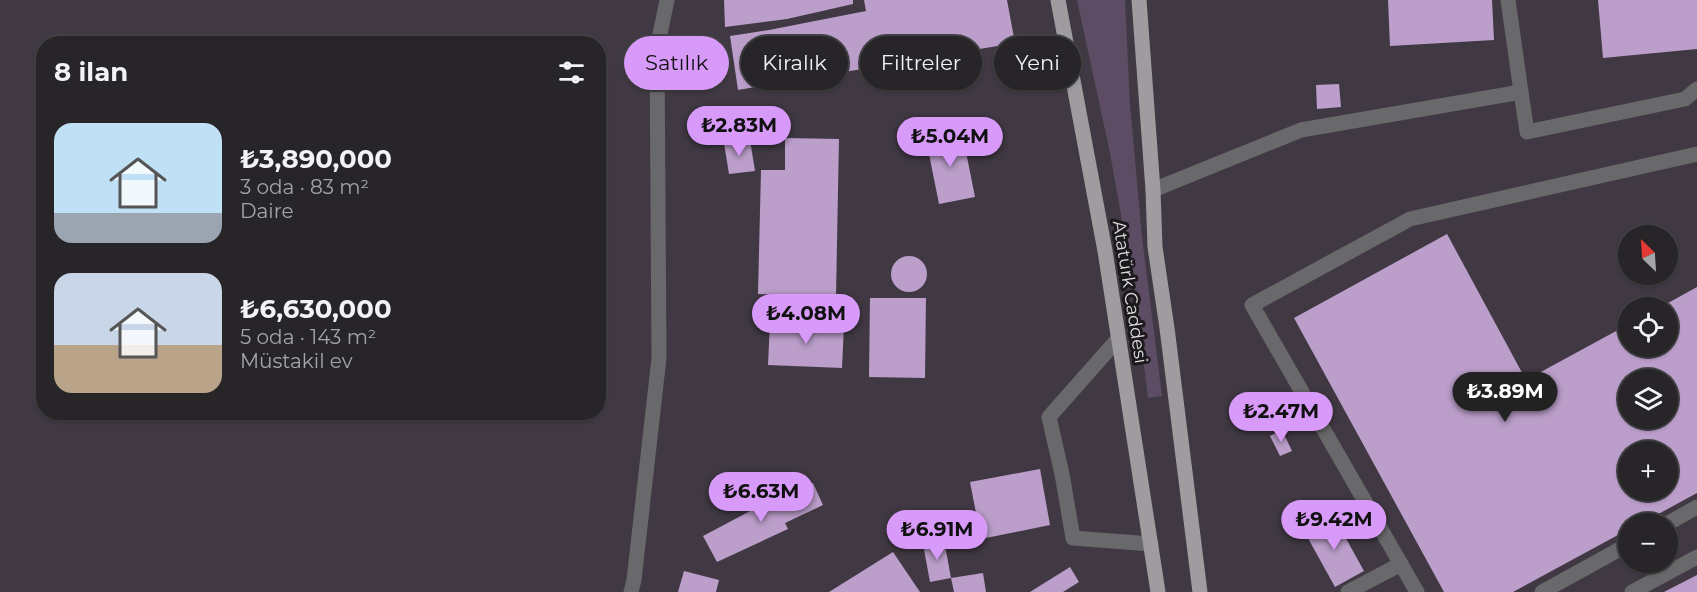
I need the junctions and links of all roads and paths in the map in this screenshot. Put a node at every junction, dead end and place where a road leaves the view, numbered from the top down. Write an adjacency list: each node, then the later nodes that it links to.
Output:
1 (668, 0): 16 (street)
2 (1058, 0): 9 (main road, Atatürk Caddesi)
3 (1139, 0): 8 (main road, Atatürk Caddesi)
4 (1508, 0): 6 (street)
5 (1697, 89): 6 (street)
6 (1521, 92): 8 (street)
7 (1697, 154): 15 (street)
8 (1153, 190): 18 (main road, Atatürk Caddesi)
9 (1118, 339): 12 (main road, Atatürk Caddesi); 12 (street)
10 (1697, 507): 11 (street)
11 (1678, 518)
12 (1151, 544): 17 (main road, Atatürk Caddesi)
13 (1618, 550): 21 (street)
14 (1697, 557): 22 (street)
15 (1401, 564): 19 (street); 20 (street)
16 (631, 592)
17 (1158, 592)
18 (1200, 592)
19 (1348, 592)
20 (1417, 592)
21 (1542, 592)
22 (1632, 592)

